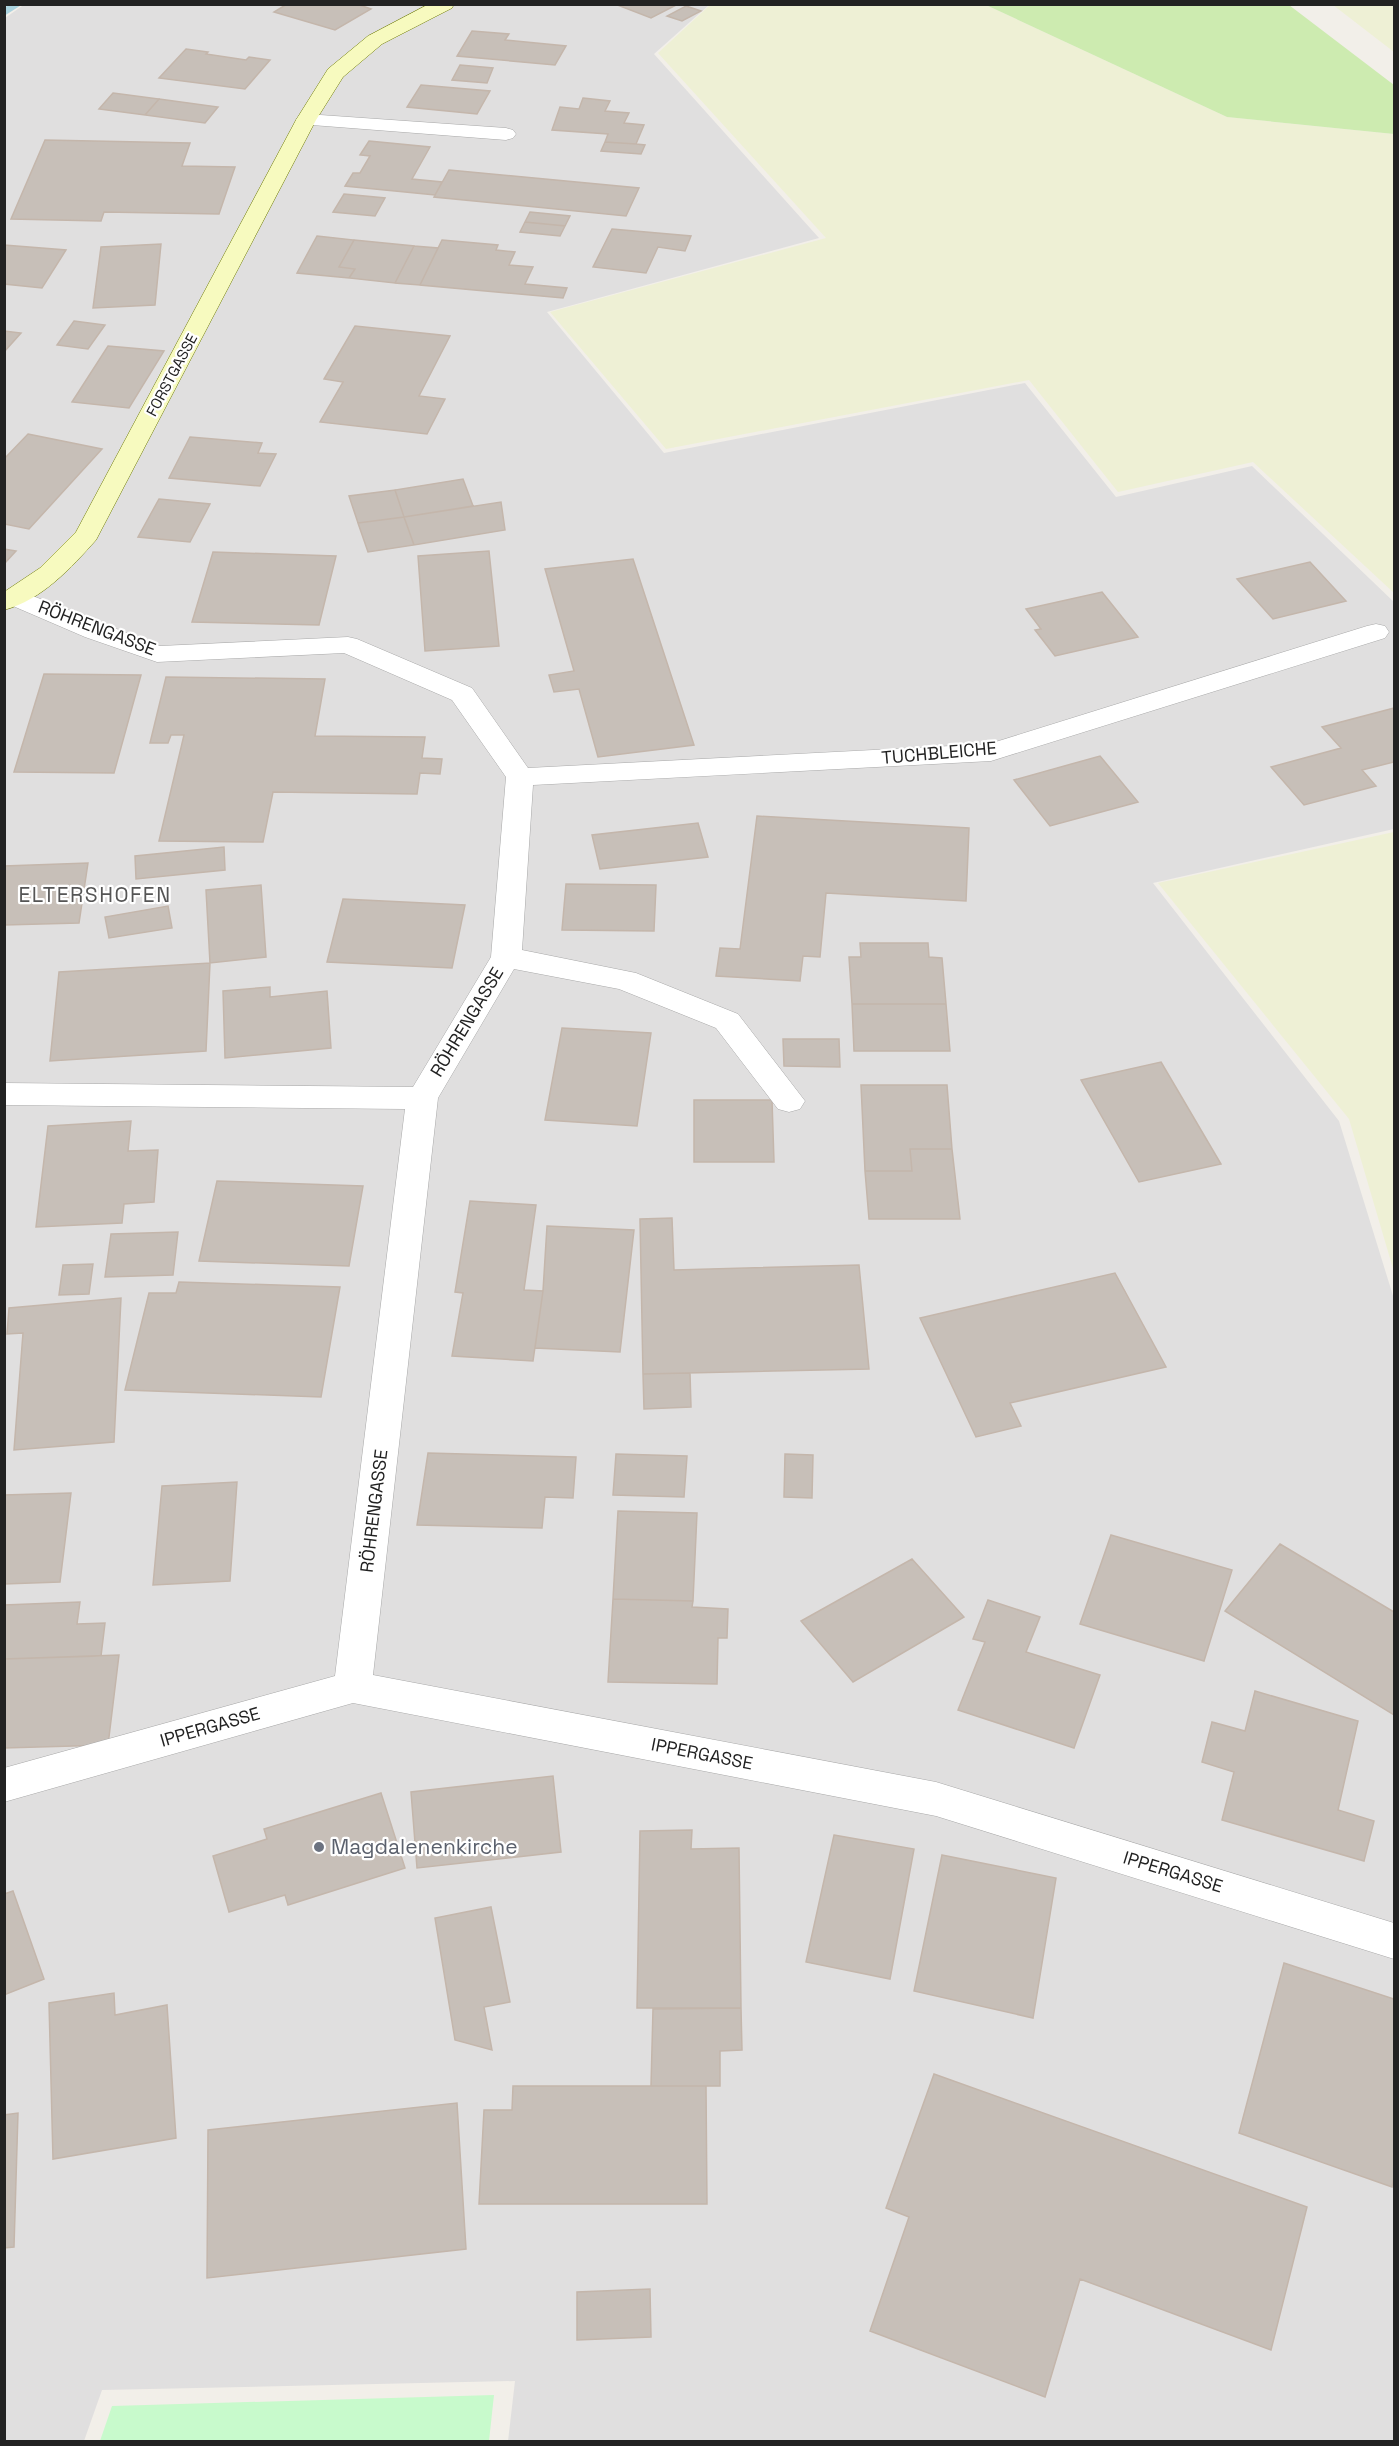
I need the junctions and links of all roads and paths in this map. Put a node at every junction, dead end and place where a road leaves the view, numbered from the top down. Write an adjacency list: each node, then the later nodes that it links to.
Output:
1 (445, 4): 2 (street, FORSTGASSE)
2 (306, 120): 3 (street); 4 (street, FORSTGASSE)
3 (506, 134)
4 (10, 599): 6 (street, RÖHRENGASSE)
5 (1376, 632): 6 (street, TUCHBLEICHE)
6 (520, 777): 7 (street, RÖHRENGASSE)
7 (506, 957): 9 (street, RÖHRENGASSE); 10 (street)
8 (4, 1094): 9 (street)
9 (422, 1098): 11 (street, RÖHRENGASSE)
10 (789, 1101)
11 (353, 1687): 12 (street, IPPERGASSE); 13 (street, IPPERGASSE)
12 (4, 1785)
13 (1395, 1941)

